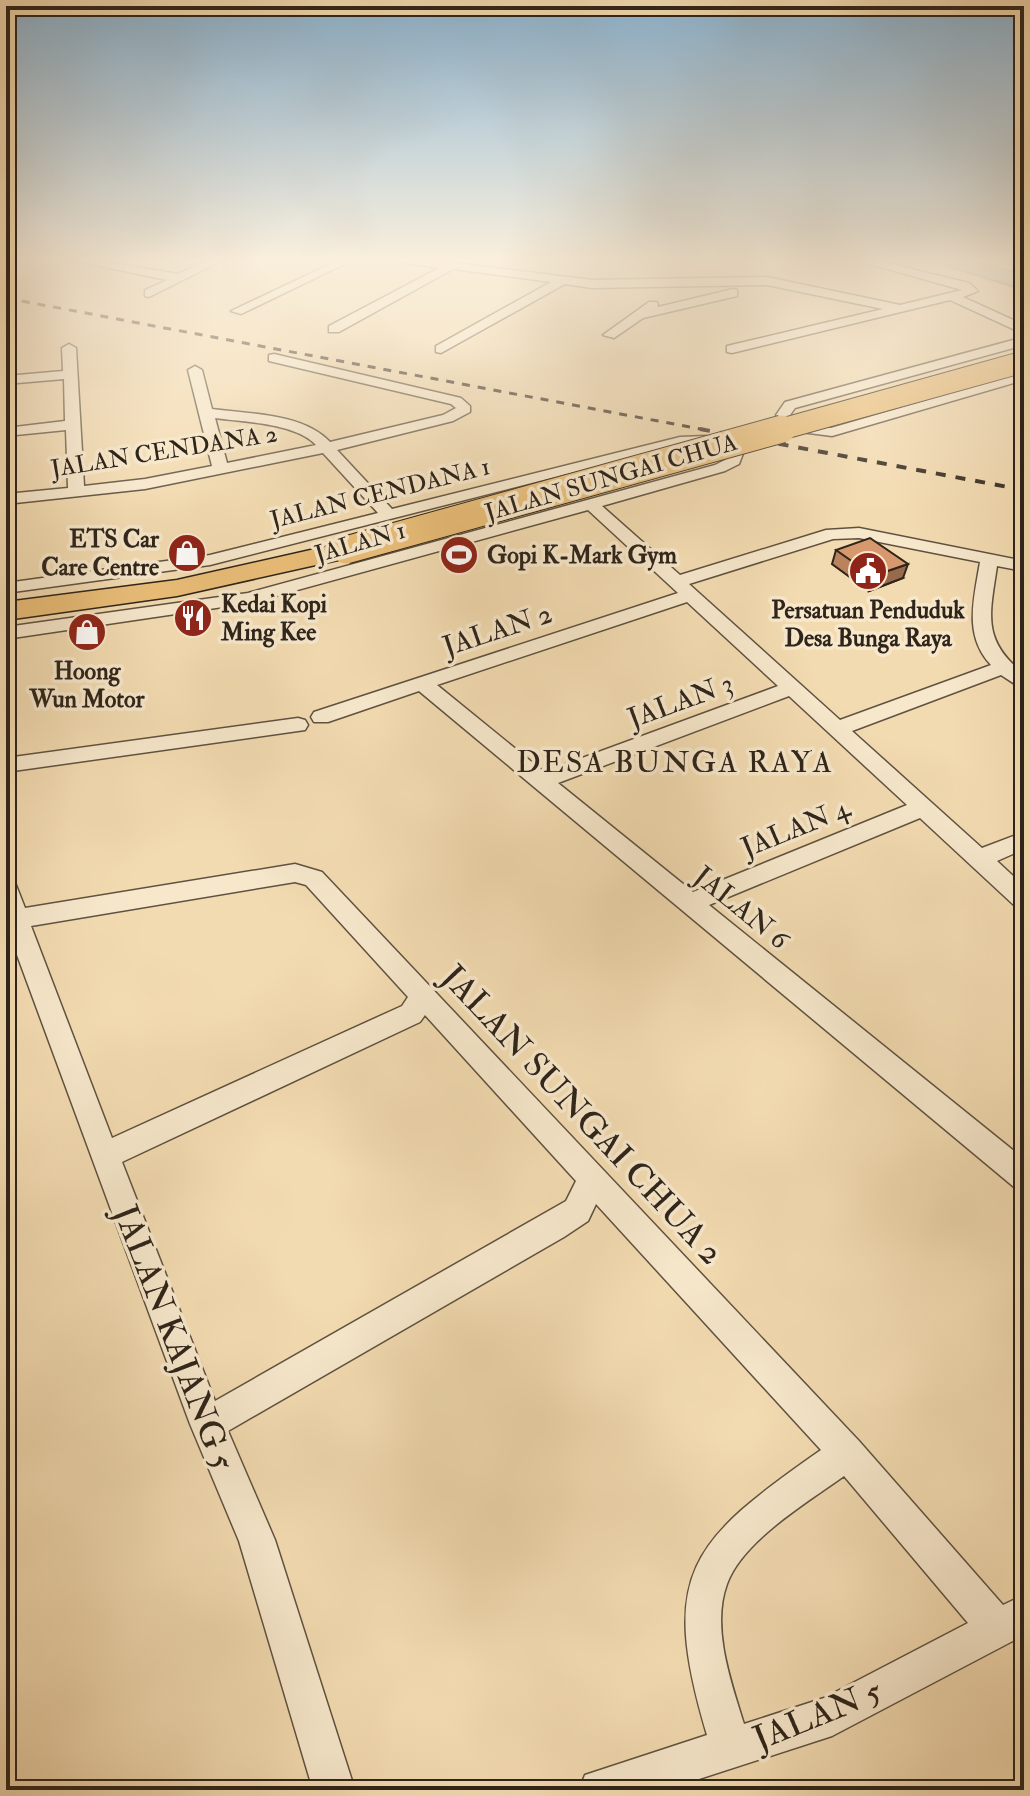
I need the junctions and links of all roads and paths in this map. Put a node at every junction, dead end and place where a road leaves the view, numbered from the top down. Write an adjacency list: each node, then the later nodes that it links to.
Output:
1 (452, 343): 4 (street)
2 (758, 343): 5 (street)
3 (69, 348): 9 (street)
4 (441, 349)
5 (732, 349)
6 (274, 358): 14 (street, JALAN CENDANA 2)
7 (1023, 361): 7 (street); 26 (main road, JALAN SUNGAI CHUA, bridge)
8 (195, 370): 11 (street)
9 (70, 374): 10 (street); 12 (street)
10 (6, 380)
11 (206, 413): 14 (street); 16 (street)
12 (71, 425): 13 (street); 17 (street)
13 (6, 432)
14 (329, 447): 16 (street, JALAN CENDANA 2); 20 (street)
15 (720, 468): 19 (street, JALAN 1); 20 (street, JALAN CENDANA 1)
16 (221, 470): 17 (street, JALAN CENDANA 2)
17 (76, 492): 18 (street, JALAN CENDANA 2)
18 (6, 499)
19 (590, 503): 24 (street); 26 (street, JALAN 1)
20 (390, 516): 23 (street, JALAN CENDANA 1)
21 (989, 558): 22 (street, JALAN 2); 24 (street, JALAN 2); 28 (street)
22 (1024, 566)
23 (6, 588)
24 (684, 589): 29 (street, JALAN 2); 31 (street)
25 (6, 611): 26 (main road, JALAN SUNGAI CHUA)
26 (78, 613): 27 (street, JALAN 1)
27 (6, 633)
28 (1002, 668): 30 (street); 34 (street)
29 (423, 684): 32 (street, JALAN 2); 36 (street, JALAN 6)
30 (1024, 684)
31 (792, 688): 34 (street); 36 (street, JALAN 3)
32 (321, 717)
33 (298, 725): 35 (street)
34 (837, 729): 37 (street)
35 (6, 765)
36 (542, 781): 42 (street, JALAN 6)
37 (922, 808): 39 (street); 42 (street, JALAN 4)
38 (1024, 840): 39 (street)
39 (979, 859): 41 (street)
40 (6, 886): 43 (street, JALAN KAJANG 5)
41 (1024, 900)
42 (689, 903): 46 (street, JALAN 6)
43 (16, 919): 44 (street, JALAN SUNGAI CHUA 2); 45 (street, JALAN KAJANG 5)
44 (423, 995): 45 (street); 47 (street, JALAN SUNGAI CHUA 2)
45 (105, 1156): 48 (street, JALAN KAJANG 5)
46 (1024, 1177)
47 (592, 1181): 48 (street); 49 (street, JALAN SUNGAI CHUA 2)
48 (207, 1424): 52 (street, JALAN KAJANG 5)
49 (847, 1453): 50 (street, JALAN SUNGAI CHUA 2); 51 (street)
50 (1011, 1621): 51 (street, JALAN 5)
51 (731, 1748): 53 (street, JALAN 5)
52 (334, 1790)
53 (600, 1790)

